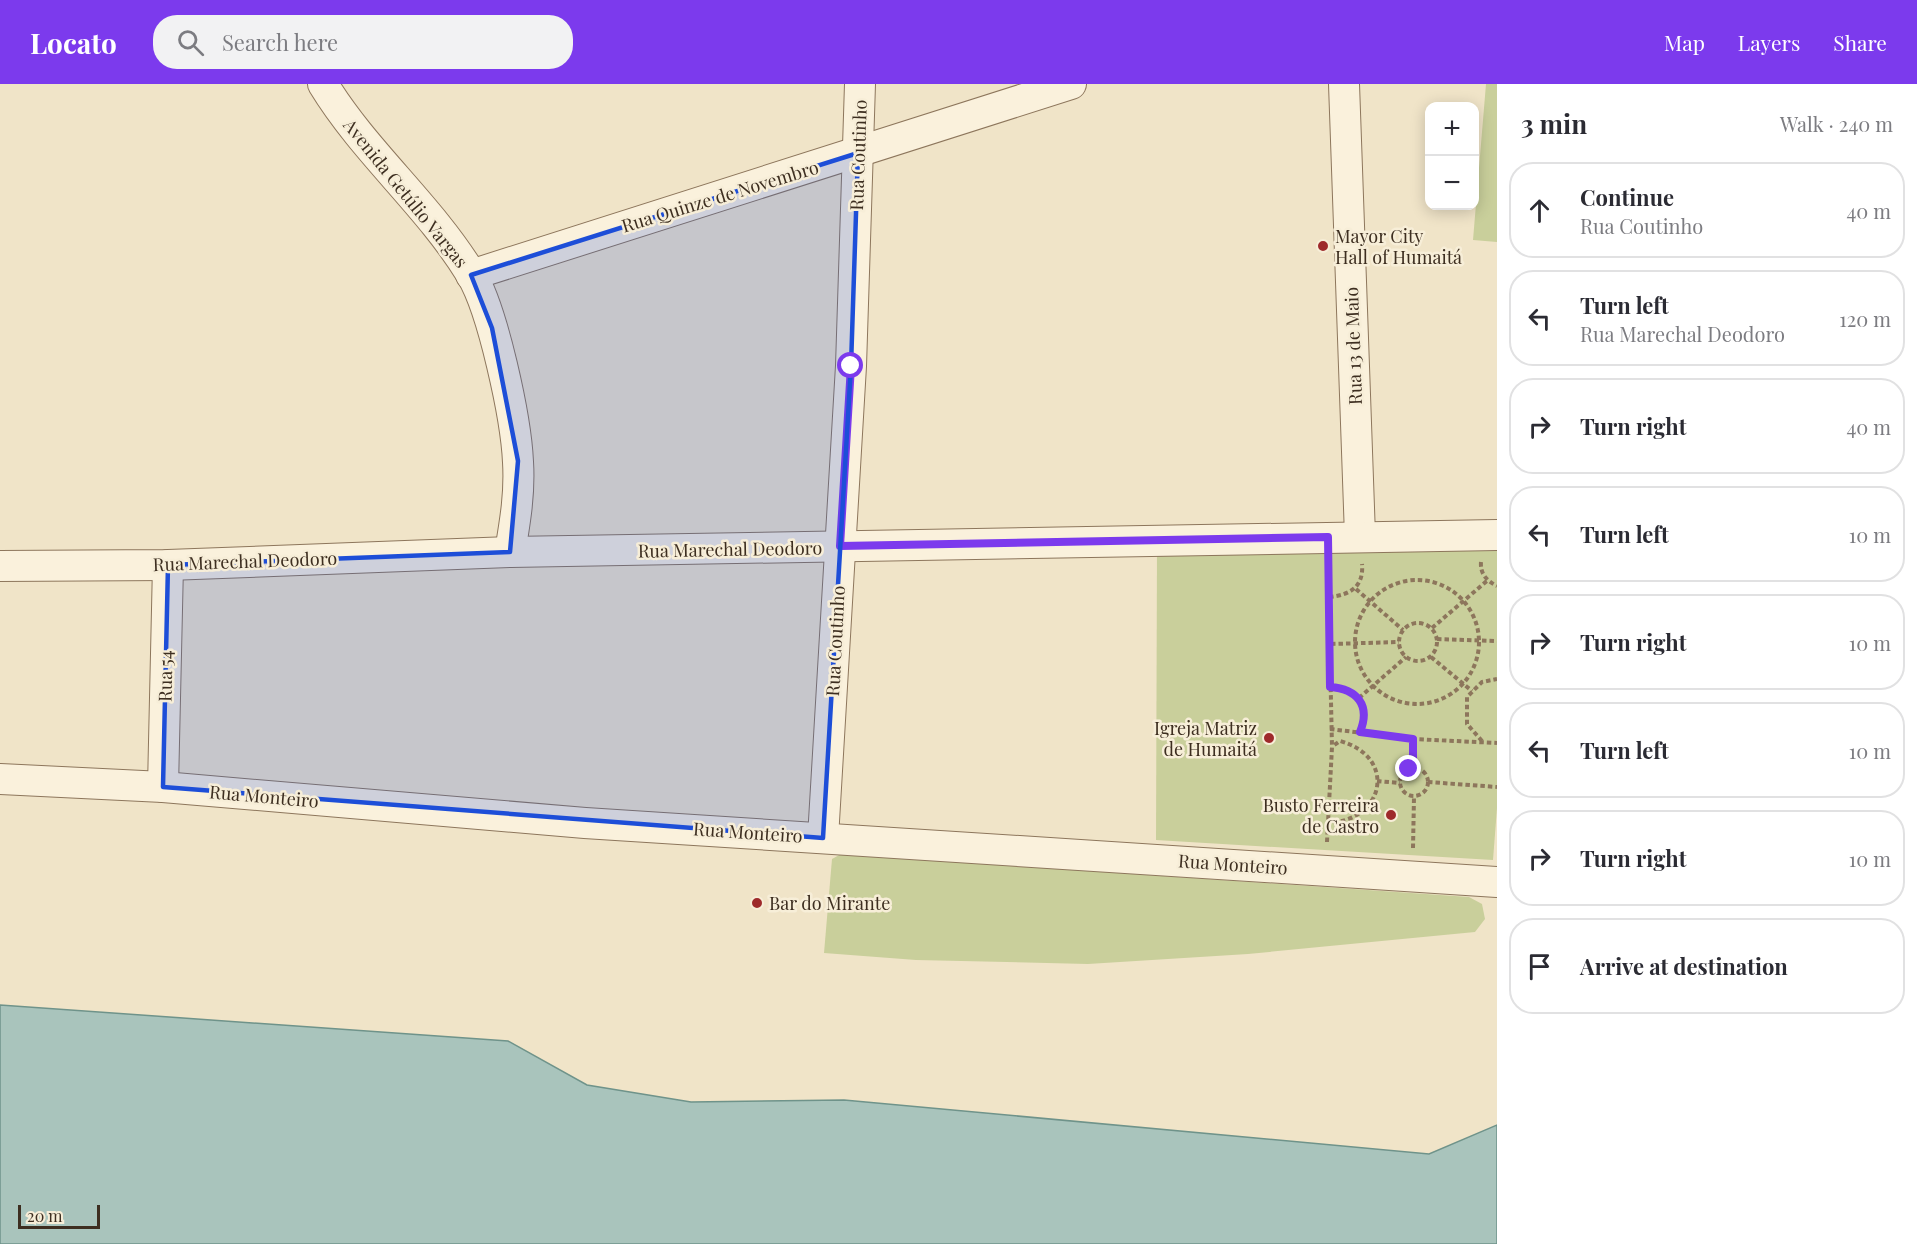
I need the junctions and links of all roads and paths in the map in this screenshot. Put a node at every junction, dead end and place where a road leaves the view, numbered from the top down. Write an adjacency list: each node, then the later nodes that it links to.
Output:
1 (323, 84): 6 (street, Avenida Getúlio Vargas)
2 (860, 84): 5 (street, Rua Coutinho)
3 (1071, 84): 5 (street, Rua Quinze de Novembro)
4 (1344, 84): 8 (street, Rua 13 de Maio)
5 (858, 153): 6 (street, Rua Quinze de Novembro); 10 (street, Rua Coutinho)
6 (471, 274): 11 (street, Avenida Getúlio Vargas)
7 (1497, 535): 8 (street, Rua Marechal Deodoro)
8 (1360, 536): 9 (street, Rua Marechal Deodoro); 15 (path)
9 (1328, 537): 10 (street, Rua Marechal Deodoro); 16 (path)
10 (840, 546): 11 (street, Rua Marechal Deodoro); 50 (street, Rua Coutinho)
11 (510, 552): 12 (street, Rua Marechal Deodoro)
12 (168, 565): 13 (street, Rua Marechal Deodoro); 46 (street, Rua 54)
13 (0, 566)
14 (1488, 580): 17 (path)
15 (1356, 589): 16 (path); 18 (path)
16 (1329, 597): 26 (path)
17 (1465, 600): 18 (path); 19 (path); 22 (path)
18 (1369, 601): 20 (path); 25 (path)
19 (1432, 628): 20 (path); 21 (path)
20 (1403, 630): 24 (path)
21 (1437, 639): 22 (path); 28 (path)
22 (1481, 639): 23 (path); 31 (path)
23 (1497, 641)
24 (1399, 642): 25 (path); 27 (path)
25 (1355, 643): 26 (path); 30 (path)
26 (1331, 644): 32 (path)
27 (1406, 657): 28 (path); 30 (path)
28 (1431, 657): 31 (path)
29 (1497, 679): 33 (path)
30 (1373, 685): 31 (path); 34 (path)
31 (1464, 685): 33 (path)
32 (1330, 687): 34 (path); 35 (path)
33 (1472, 691): 38 (path)
34 (1359, 698): 36 (path)
35 (1330, 729): 36 (path); 40 (path)
36 (1360, 732): 37 (path)
37 (1413, 739): 38 (path); 41 (path)
38 (1485, 742): 39 (path)
39 (1497, 743)
40 (1332, 747): 43 (path); 49 (path)
41 (1413, 768): 44 (path); 45 (path)
42 (0, 779): 46 (street, Rua Monteiro)
43 (1377, 781): 45 (path); 49 (path)
44 (1428, 782): 47 (path); 48 (path)
45 (1400, 783): 48 (path)
46 (163, 787): 50 (street, Rua Monteiro)
47 (1497, 787)
48 (1414, 796): 52 (path)
49 (1326, 823): 51 (path)
50 (823, 838): 51 (street, Rua Monteiro)
51 (1328, 871): 52 (street, Rua Monteiro)
52 (1413, 876): 53 (street, Rua Monteiro)
53 (1497, 882)

